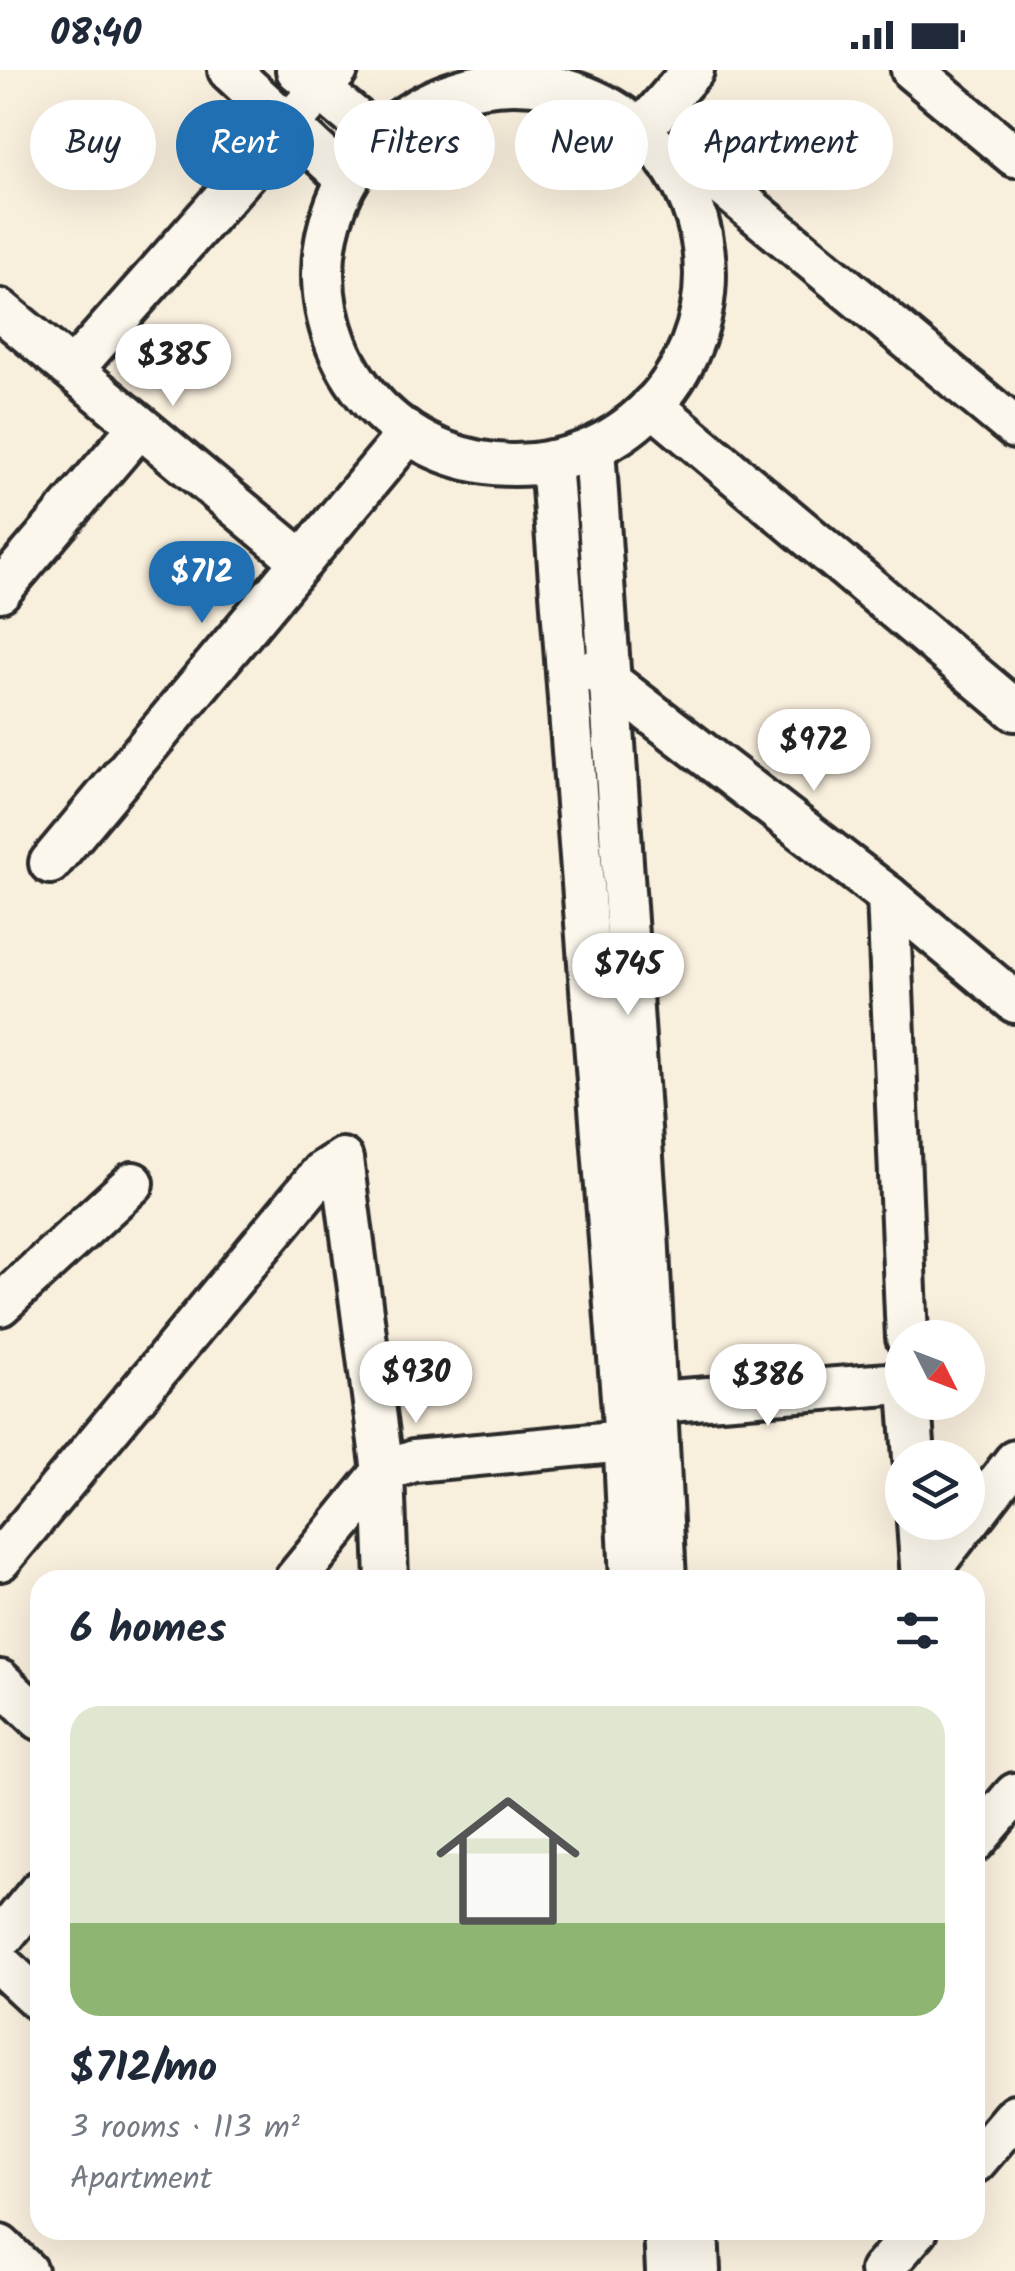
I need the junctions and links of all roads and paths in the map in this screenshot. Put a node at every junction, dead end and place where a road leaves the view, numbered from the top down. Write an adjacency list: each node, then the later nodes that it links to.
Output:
1 (228, 70): 5 (street)
2 (693, 70): 10 (street)
3 (912, 70): 13 (street)
4 (318, 76): 6 (street); 7 (street)
5 (264, 100)
6 (304, 100)
7 (342, 100)
8 (437, 100): 9 (street)
9 (596, 100)
10 (648, 123)
11 (648, 137): 14 (street)
12 (314, 146): 15 (street)
13 (1015, 156)
14 (668, 162)
15 (334, 166)
16 (232, 190): 21 (street)
17 (343, 190): 25 (street)
18 (685, 190): 22 (street)
19 (728, 190): 24 (street)
20 (0, 310): 21 (street)
21 (74, 368): 23 (street)
22 (652, 405): 26 (street); 32 (street)
23 (139, 426): 28 (street); 29 (street)
24 (1015, 428)
25 (407, 435): 27 (street); 28 (street)
26 (594, 448): 27 (street); 31 (street)
27 (552, 461): 30 (street)
28 (302, 561): 33 (street)
29 (0, 591)
30 (566, 652): 31 (street); 40 (street)
31 (609, 679): 34 (street); 40 (street)
32 (1015, 710)
33 (50, 863)
34 (888, 896): 35 (street); 38 (street)
35 (1015, 1002)
36 (133, 1183): 37 (street)
37 (0, 1305)
38 (906, 1320)
39 (885, 1385): 40 (street)
40 (634, 1418): 42 (street); 49 (street); 50 (street)
41 (1015, 1461): 43 (street)
42 (383, 1472): 46 (street); 47 (street); 48 (street)
43 (985, 1499)
44 (919, 1540): 51 (street)
45 (953, 1540): 52 (street)
46 (0, 1560)
47 (303, 1570)
48 (388, 1570)
49 (632, 1570)
50 (663, 1570)
51 (921, 1570)
52 (930, 1570)
53 (0, 1682): 54 (street)
54 (30, 1709)
55 (1015, 1794): 56 (street)
56 (985, 1828)
57 (30, 1904): 58 (street)
58 (0, 1940)
59 (0, 1964): 60 (street)
60 (30, 1992)
61 (1015, 2115): 62 (street)
62 (985, 2150)
63 (665, 2240): 68 (street)
64 (697, 2240): 69 (street)
65 (908, 2240): 70 (street)
66 (0, 2246): 67 (street)
67 (26, 2271)
68 (667, 2271)
69 (699, 2271)
70 (882, 2271)

